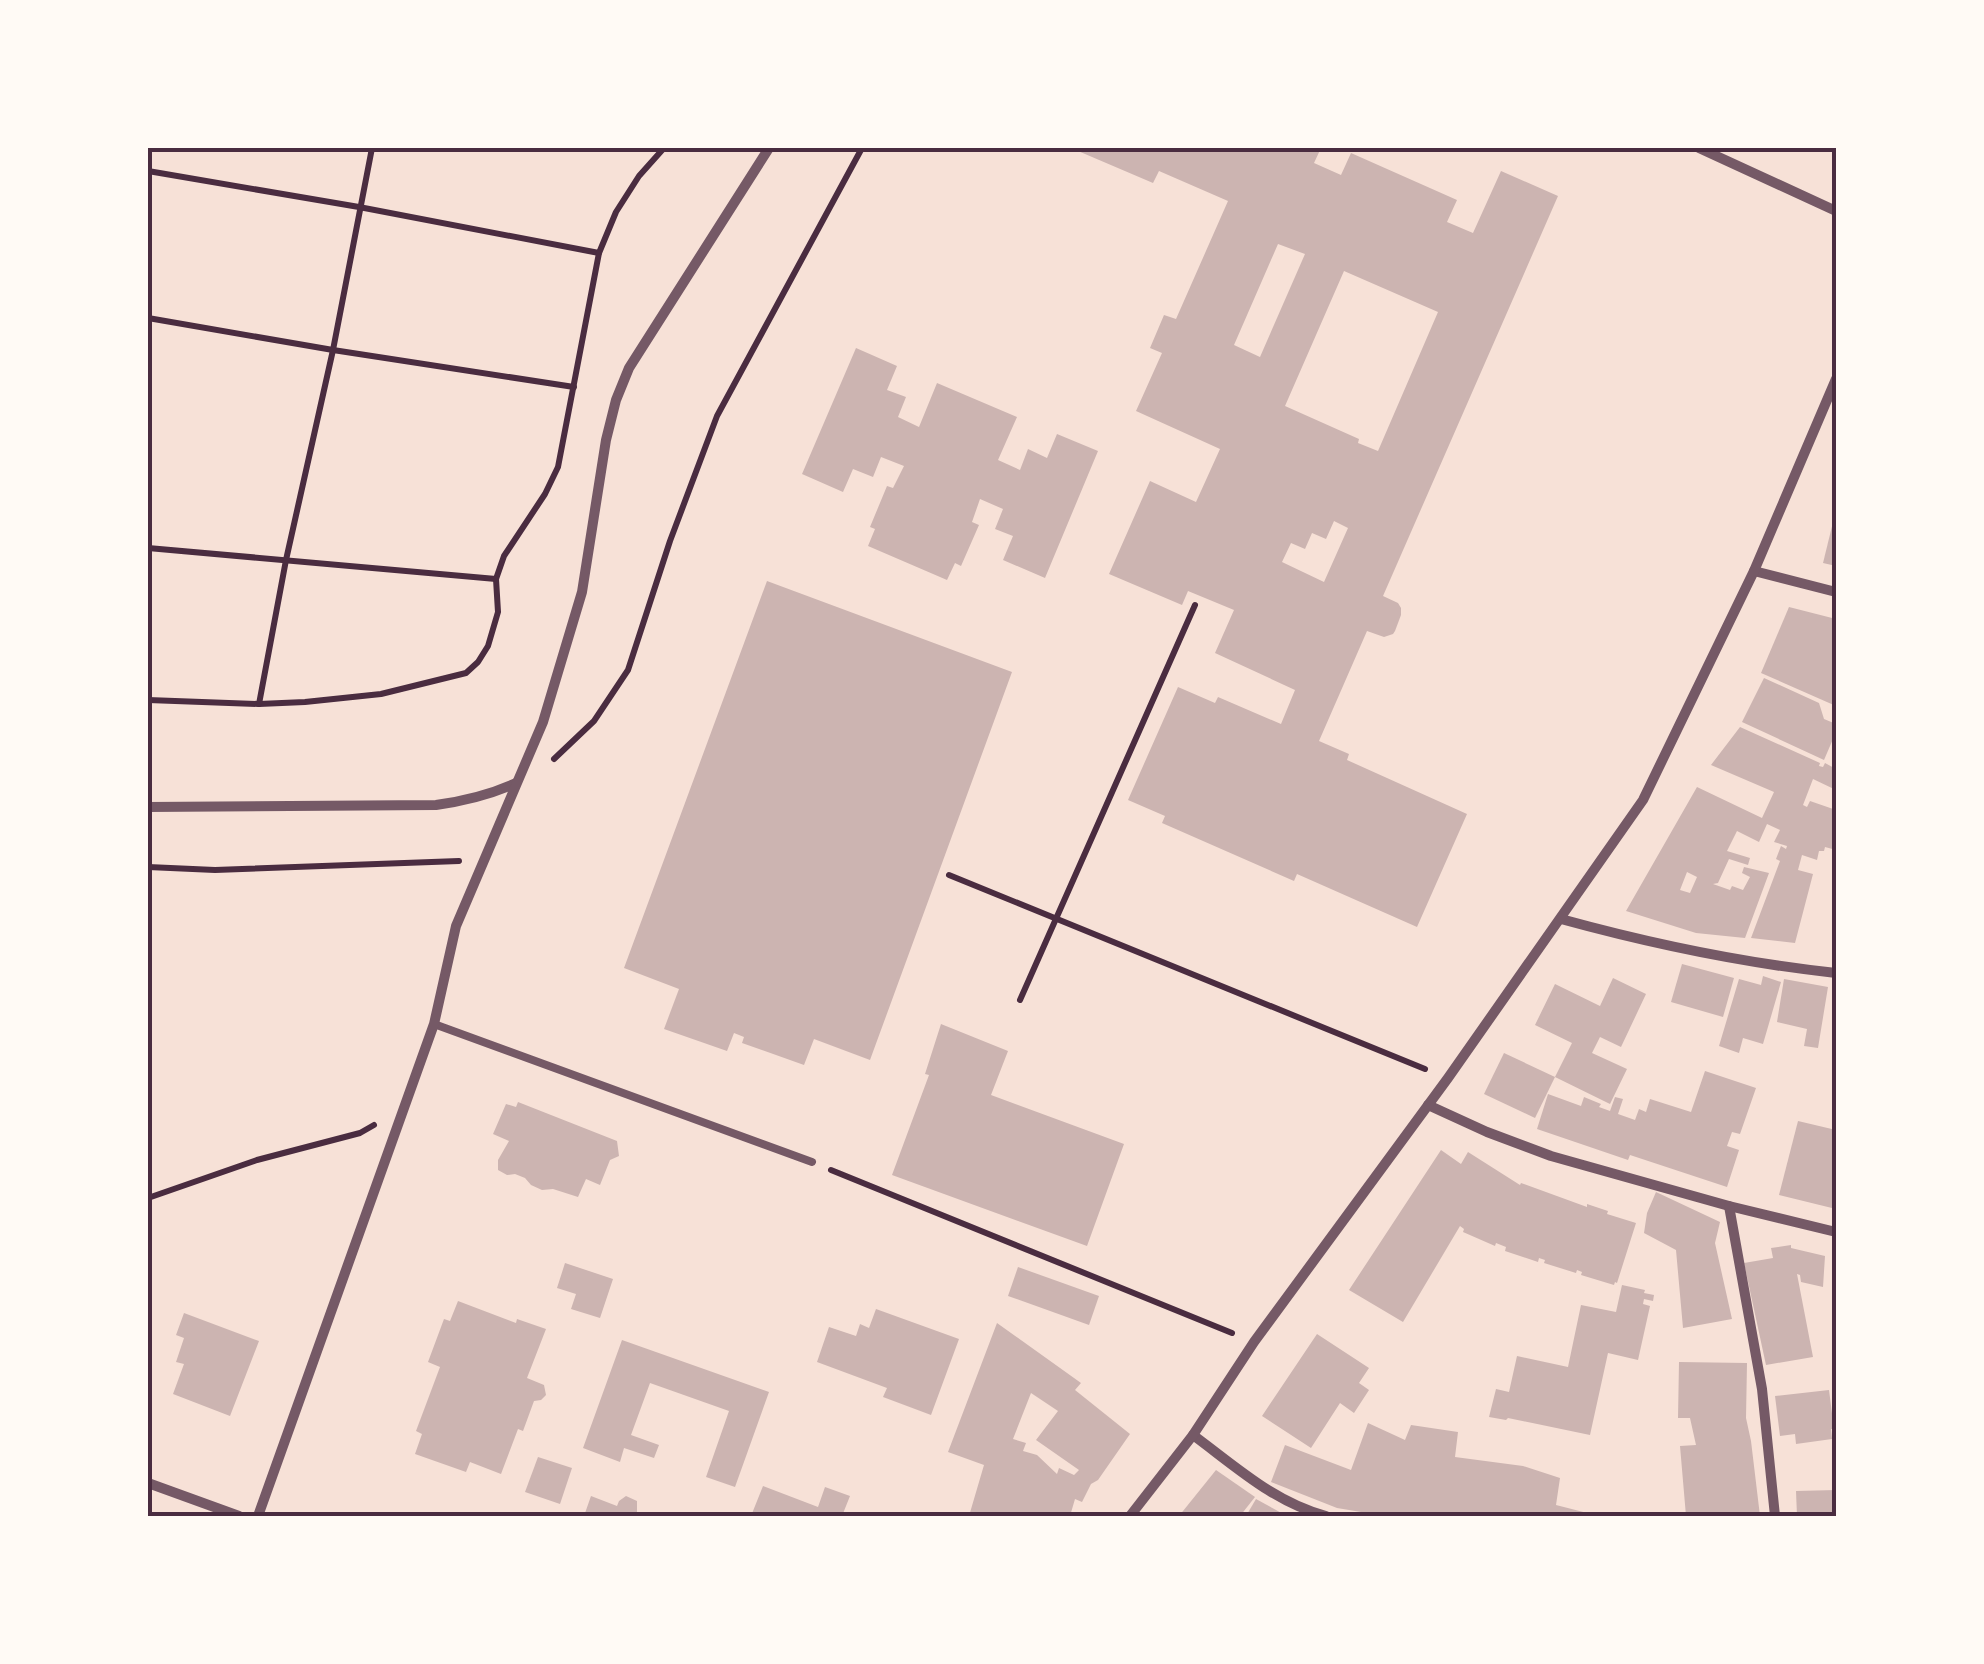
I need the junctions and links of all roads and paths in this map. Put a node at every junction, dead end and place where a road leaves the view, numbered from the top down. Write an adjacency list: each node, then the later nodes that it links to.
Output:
1 (372, 148): 6 (path)
2 (664, 148): 8 (path)
3 (768, 148): 21 (street)
4 (1698, 148): 7 (street)
5 (148, 172): 6 (path)
6 (359, 207): 8 (path); 10 (path)
7 (1836, 211)
8 (599, 253): 12 (path)
9 (148, 318): 10 (path)
10 (332, 350): 12 (path); 14 (path)
11 (1836, 379): 15 (street)
12 (574, 386): 16 (path)
13 (148, 548): 14 (path)
14 (286, 560): 16 (path); 20 (path)
15 (1754, 571): 17 (street); 27 (street)
16 (496, 579): 20 (path)
17 (1836, 592)
18 (1196, 606): 26 (path)
19 (148, 700): 20 (path)
20 (258, 704)
21 (517, 782): 22 (street); 30 (street)
22 (148, 807)
23 (462, 861): 24 (path)
24 (148, 867)
25 (950, 875): 26 (path)
26 (1058, 918): 29 (path); 31 (path)
27 (1561, 919): 28 (street); 31 (street)
28 (1836, 973)
29 (1020, 1000)
30 (434, 1024): 33 (lane); 40 (street)
31 (1448, 1078): 32 (street)
32 (1428, 1105): 34 (street); 36 (street)
33 (812, 1162): 36 (path)
34 (1729, 1206): 35 (street); 43 (street)
35 (1836, 1232)
36 (1254, 1342): 37 (street)
37 (1193, 1435): 41 (street); 42 (street)
38 (148, 1484): 39 (street)
39 (239, 1516)
40 (258, 1516)
41 (1130, 1516)
42 (1326, 1516)
43 (1775, 1516)

